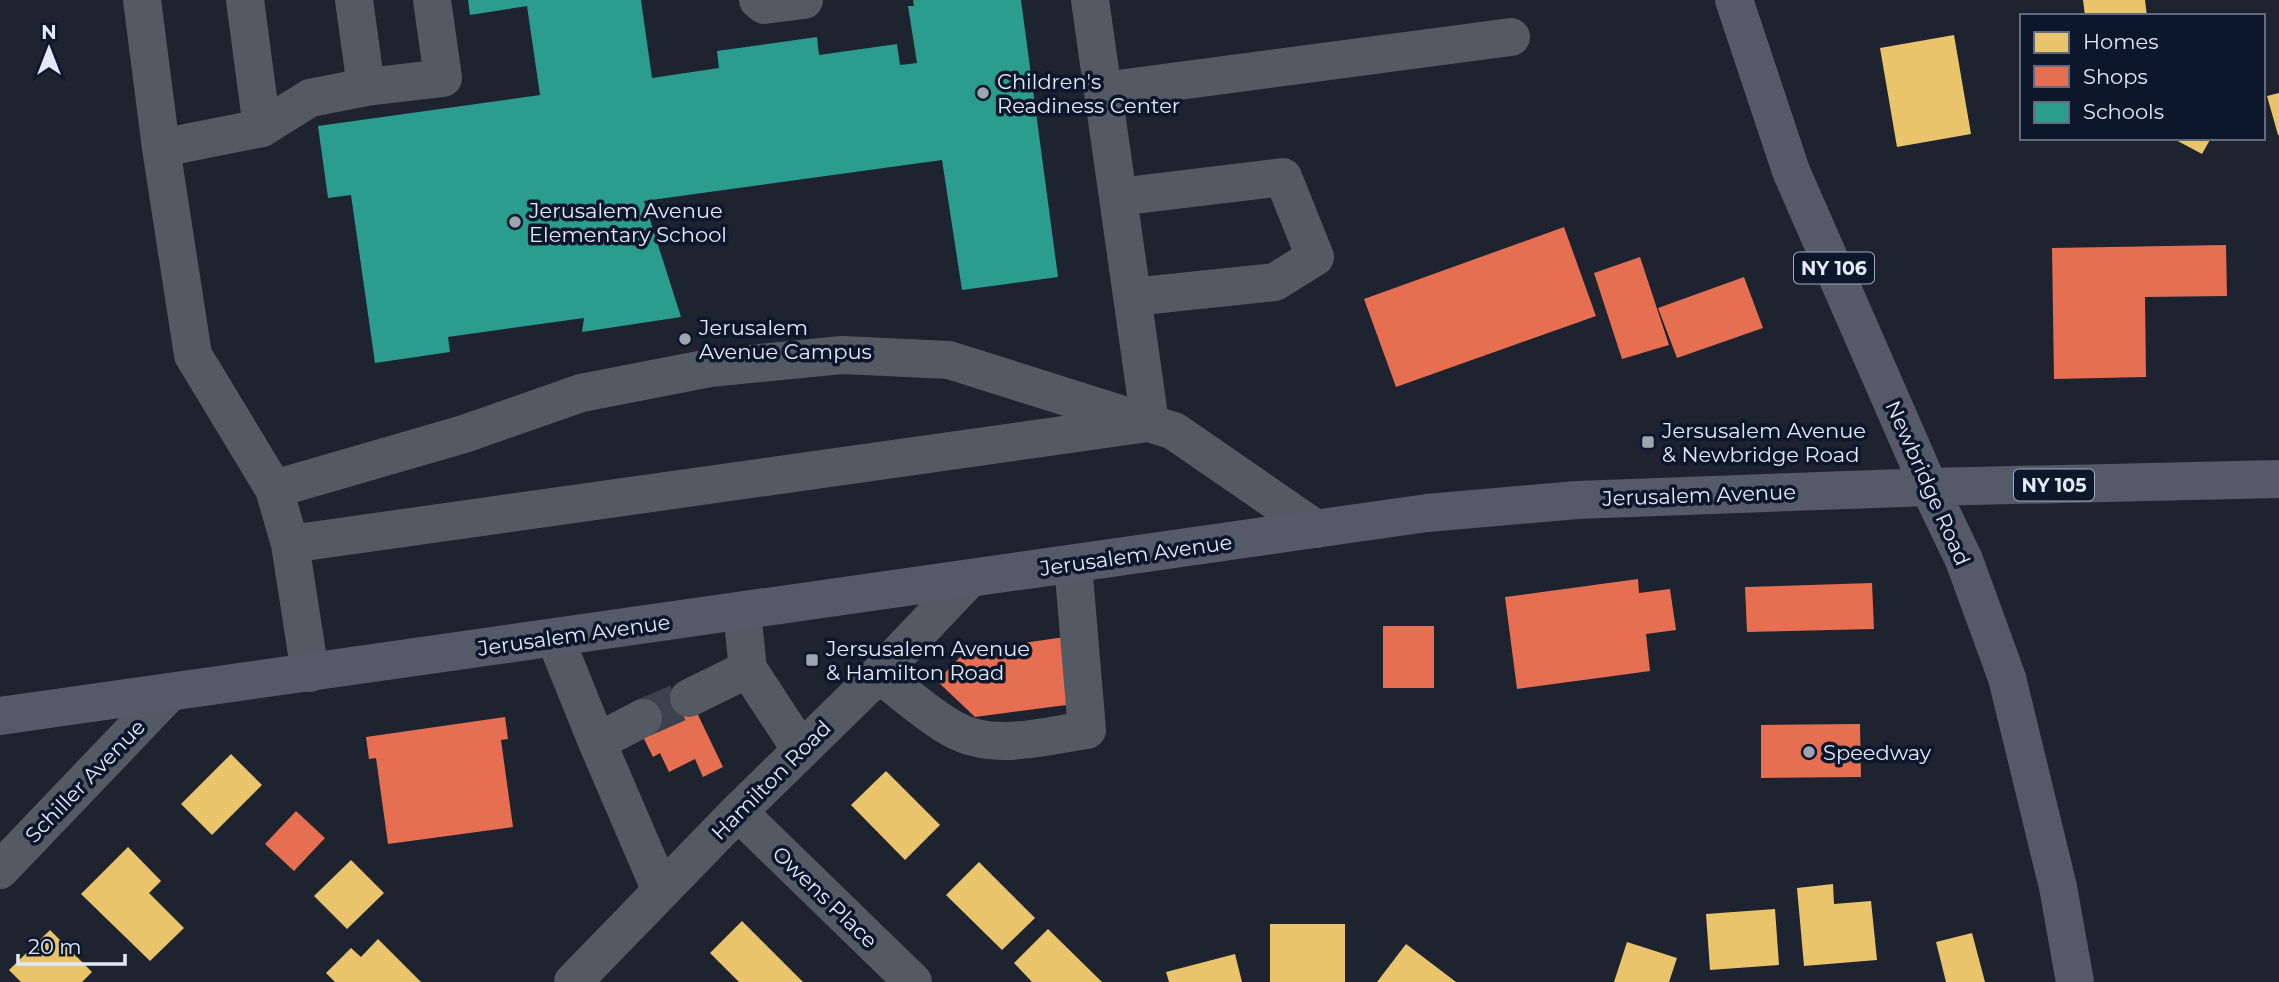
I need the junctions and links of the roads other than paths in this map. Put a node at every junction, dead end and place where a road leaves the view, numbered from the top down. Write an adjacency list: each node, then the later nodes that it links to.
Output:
1 (142, 0): 13 (street)
2 (245, 0): 12 (street)
3 (354, 0): 10 (street)
4 (432, 0): 10 (street)
5 (758, 0): 6 (street)
6 (804, 0)
7 (1090, 0): 11 (street)
8 (1734, 0): 18 (main road, Newbridge Road / NY 106)
9 (1511, 37): 11 (street)
10 (366, 87): 12 (street)
11 (1103, 91): 14 (street)
12 (262, 128): 13 (street)
13 (160, 148): 19 (street)
14 (1118, 197): 15 (street); 15 (street)
15 (1132, 297): 16 (street)
16 (1150, 423): 19 (street); 20 (street); 21 (street)
17 (2279, 479): 18 (main road, Jerusalem Avenue / NY 105)
18 (1929, 487): 20 (main road, Jerusalem Avenue); 40 (main road, Newbridge Road)
19 (274, 489): 21 (street)
20 (1315, 529): 22 (main road, Jerusalem Avenue)
21 (290, 544): 27 (street)
22 (1073, 564): 23 (main road, Jerusalem Avenue); 28 (street)
23 (970, 579): 24 (main road, Jerusalem Avenue); 28 (street, Hamilton Road)
24 (742, 611): 25 (main road, Jerusalem Avenue); 26 (street)
25 (555, 638): 27 (main road, Jerusalem Avenue); 33 (street)
26 (748, 669): 30 (street); 34 (street)
27 (310, 673): 29 (main road, Jerusalem Avenue)
28 (879, 674): 34 (street, Hamilton Road)
29 (170, 692): 31 (main road, Jerusalem Avenue); 36 (street, Schiller Avenue)
30 (690, 698)
31 (0, 716)
32 (643, 718): 33 (street)
33 (597, 742): 37 (street)
34 (801, 750): 35 (street, Hamilton Road)
35 (738, 812): 37 (street, Hamilton Road); 39 (street, Owens Place)
36 (0, 870)
37 (661, 891): 38 (street, Hamilton Road)
38 (573, 982)
39 (913, 982)
40 (2075, 982)

